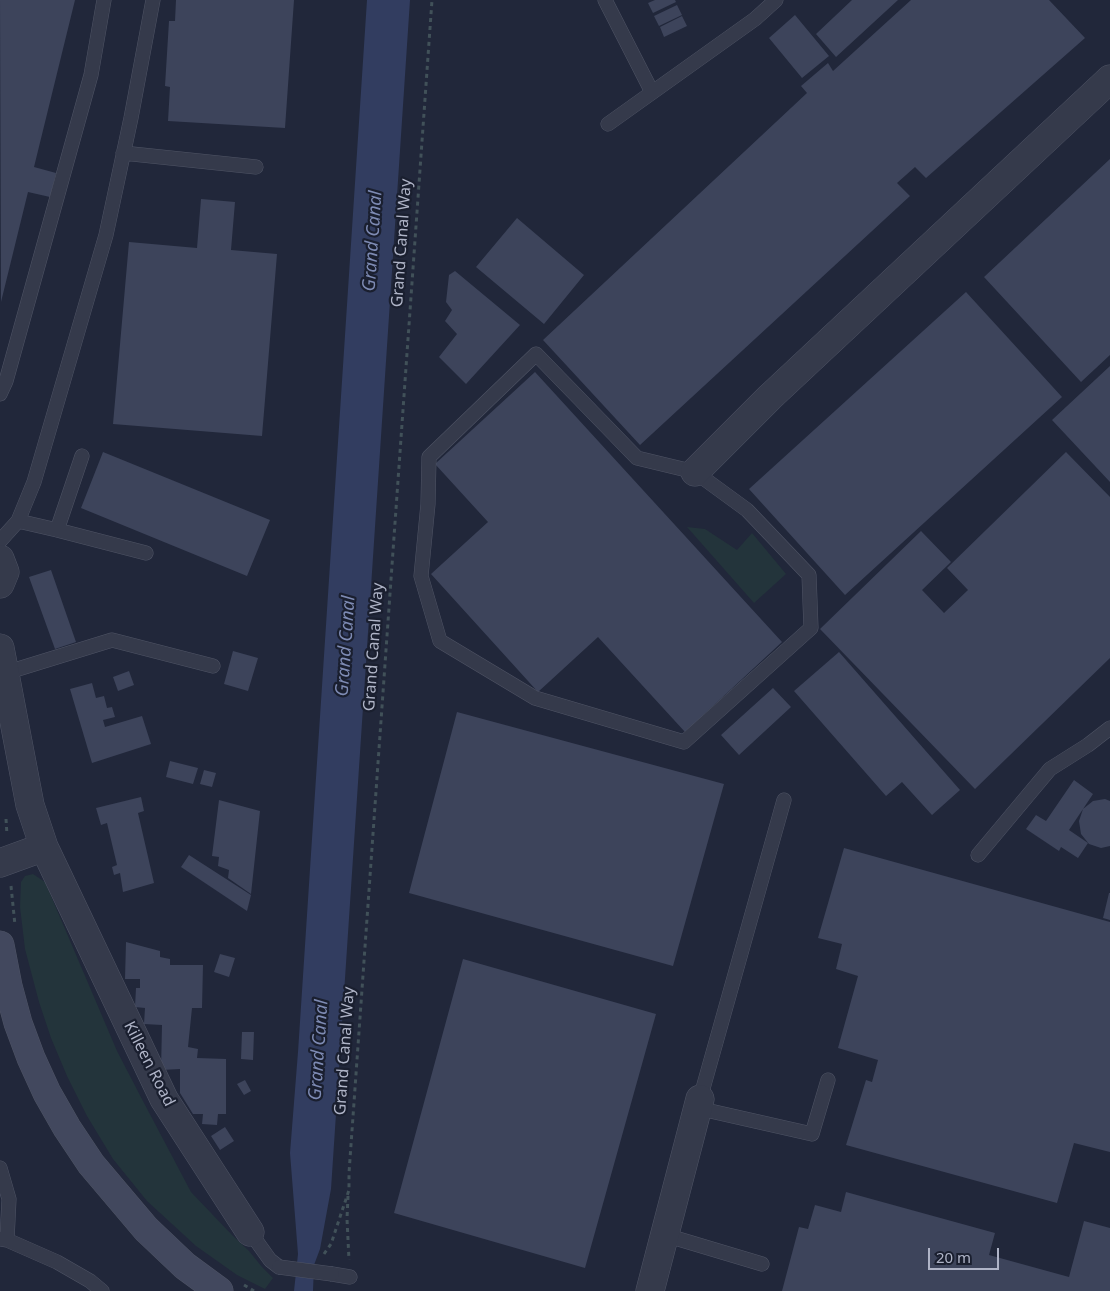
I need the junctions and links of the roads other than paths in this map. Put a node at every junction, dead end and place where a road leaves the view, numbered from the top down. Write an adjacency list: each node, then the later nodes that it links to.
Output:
1 (104, 0): 10 (lane)
2 (153, 0): 8 (lane)
3 (605, 0): 6 (lane)
4 (776, 0): 6 (lane)
5 (1110, 79): 12 (street)
6 (652, 92): 7 (lane)
7 (608, 124)
8 (123, 153): 9 (lane); 13 (lane)
9 (256, 167)
10 (0, 394)
11 (82, 456): 14 (lane)
12 (695, 472): 12 (lane)
13 (18, 521): 14 (lane); 15 (lane)
14 (58, 530): 16 (lane)
15 (0, 541)
16 (146, 553)
17 (0, 559): 18 (street)
18 (0, 584)
19 (2, 661): 20 (lane); 23 (street, Killeen Road)
20 (213, 666)
21 (1110, 728): 24 (lane)
22 (784, 800): 28 (lane)
23 (44, 847): 25 (street); 30 (street, Killeen Road)
24 (978, 855)
25 (4, 862)
26 (8, 937): 35 (street)
27 (828, 1080): 28 (lane)
28 (698, 1103): 31 (street)
29 (0, 1168): 32 (lane)
30 (250, 1232): 34 (lane, Killeen Road, bridge)
31 (665, 1235): 33 (lane); 37 (street)
32 (4, 1240): 36 (lane)
33 (762, 1264)
34 (350, 1277)
35 (230, 1287)
36 (102, 1291)
37 (650, 1291)

